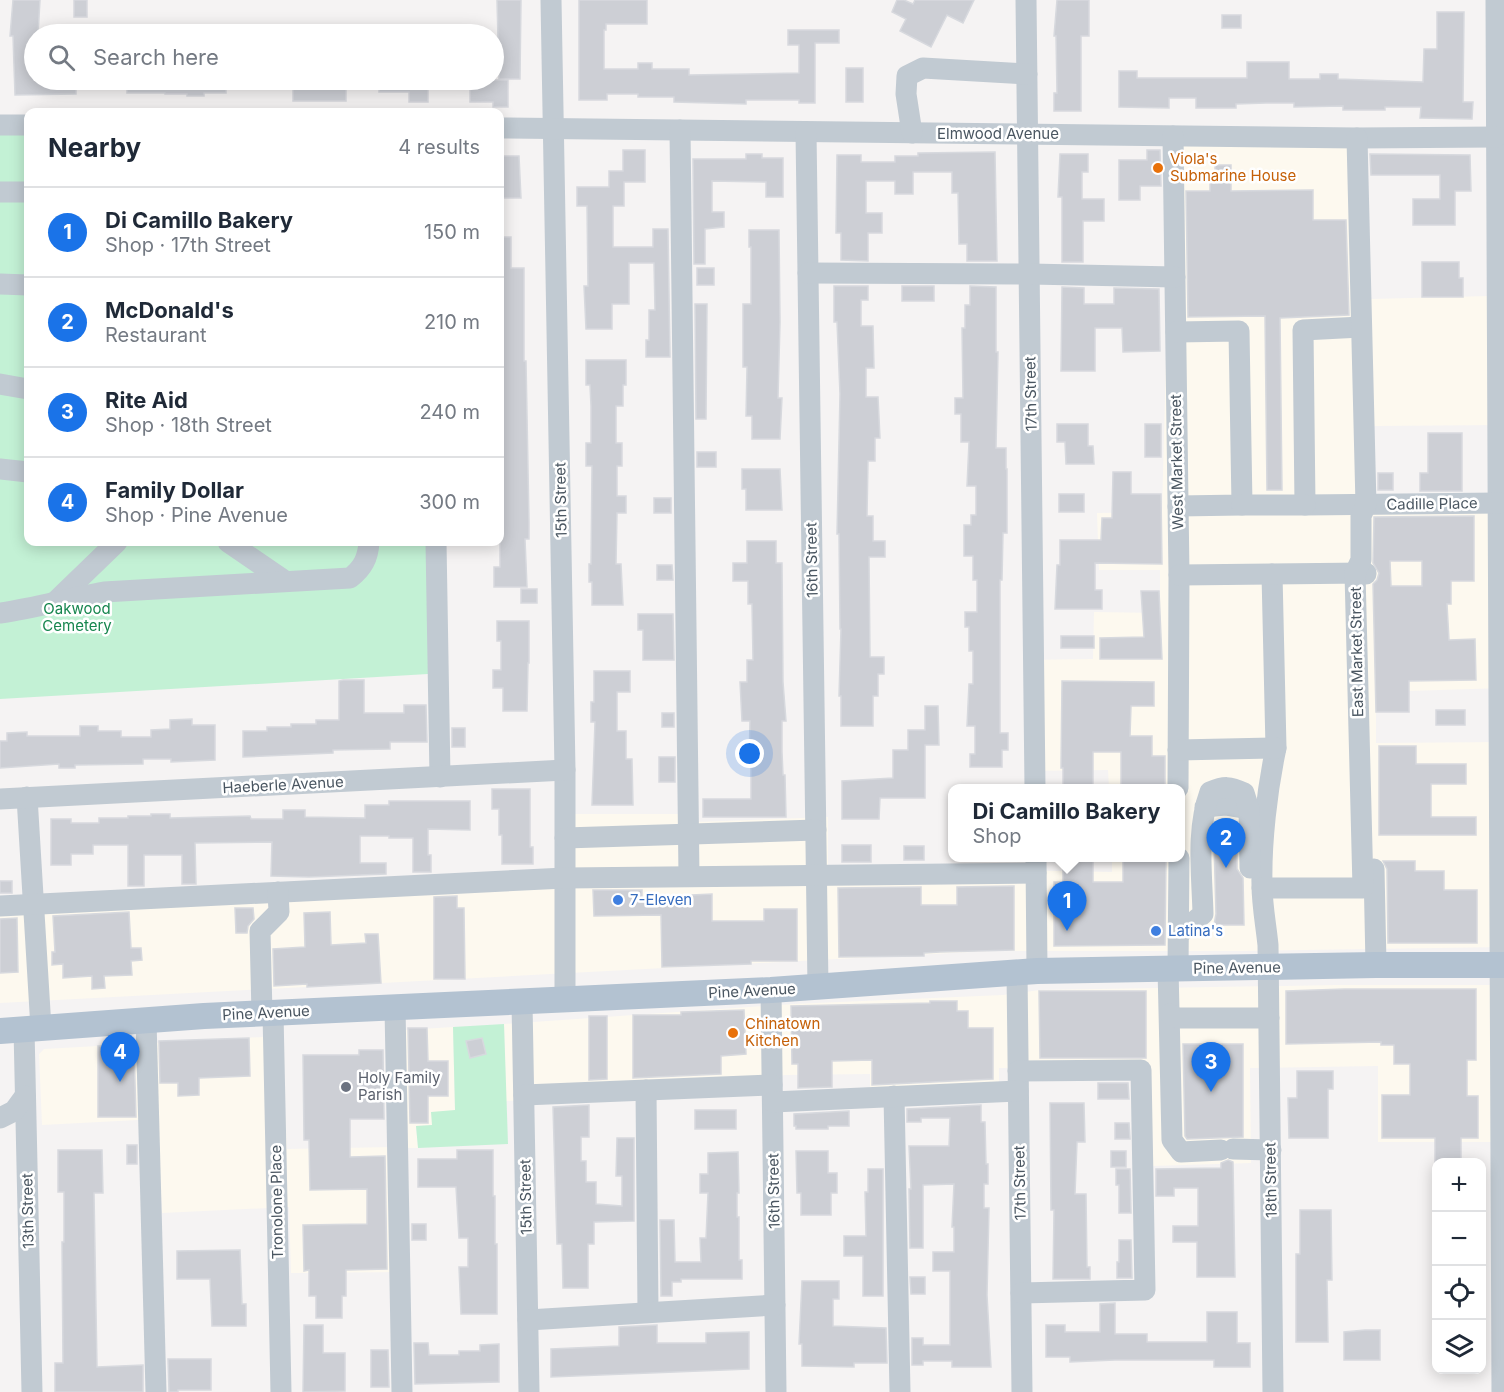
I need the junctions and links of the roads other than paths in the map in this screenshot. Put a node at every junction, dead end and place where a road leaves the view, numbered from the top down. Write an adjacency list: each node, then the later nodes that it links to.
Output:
1 (551, 0): 8 (street, 15th Street)
2 (1026, 0): 4 (street, 17th Street)
3 (1496, 0): 14 (street)
4 (1027, 74): 11 (street); 12 (street, 17th Street)
5 (0, 125): 6 (street)
6 (24, 125)
7 (504, 128): 8 (street, Elmwood Avenue)
8 (555, 128): 9 (street, Elmwood Avenue); 47 (street, 15th Street)
9 (680, 130): 10 (street, Elmwood Avenue); 54 (street)
10 (806, 132): 11 (street, Elmwood Avenue); 19 (street, 16th Street)
11 (912, 133): 12 (street, Elmwood Avenue)
12 (1028, 134): 13 (street, Elmwood Avenue); 20 (street, 17th Street)
13 (1173, 136): 15 (street, Elmwood Avenue); 21 (street, West Market Street)
14 (1496, 137): 15 (street, Elmwood Avenue); 18 (street)
15 (1357, 138): 24 (street, East Market Street)
16 (0, 192): 17 (street)
17 (24, 192)
18 (1501, 222): 30 (street)
19 (808, 273): 20 (street); 53 (street, 16th Street)
20 (1030, 274): 21 (street); 49 (street, 17th Street)
21 (1175, 277): 25 (street, West Market Street)
22 (0, 284): 23 (street)
23 (24, 285)
24 (1361, 327): 32 (street); 33 (street, East Market Street)
25 (1176, 332): 31 (street); 34 (street, West Market Street)
26 (0, 384): 27 (street)
27 (24, 388)
28 (0, 469): 29 (street)
29 (24, 472)
30 (1499, 503): 33 (street, Cadille Place); 68 (street)
31 (1242, 505): 32 (street, Cadille Place); 34 (street, Cadille Place)
32 (1305, 505): 33 (street, Cadille Place)
33 (1366, 505): 39 (street, East Market Street)
34 (1178, 506): 41 (street, West Market Street)
35 (113, 546): 43 (street)
36 (234, 546): 42 (street)
37 (369, 546): 42 (street)
38 (436, 546): 48 (street)
39 (1360, 573): 40 (street); 61 (street, East Market Street); 67 (street, East Market Street)
40 (1272, 574): 41 (street); 45 (street, 18th Street)
41 (1179, 575): 46 (street, West Market Street)
42 (285, 582): 43 (street)
43 (55, 602): 44 (street)
44 (0, 613)
45 (1276, 748): 46 (street); 61 (street, 18th Street)
46 (1178, 750): 50 (street, West Market Street)
47 (565, 770): 48 (street, Haeberle Avenue); 55 (street, 15th Street)
48 (440, 777): 51 (street, Haeberle Avenue)
49 (1035, 784)
50 (1178, 784)
51 (27, 797): 52 (street, Haeberle Avenue); 63 (street, 13th Street)
52 (0, 799)
53 (816, 830): 54 (street); 58 (street, 16th Street)
54 (689, 836): 55 (street); 59 (street)
55 (565, 838): 60 (street, 15th Street)
56 (1179, 862): 66 (street)
57 (1036, 865): 58 (street); 71 (street, 17th Street)
58 (817, 875): 59 (street); 72 (street, 16th Street)
59 (689, 876): 60 (street)
60 (565, 878): 62 (street); 74 (street, 15th Street)
61 (1262, 888): 65 (street, 18th Street)
62 (278, 892): 63 (street); 77 (street, Tronolone Place)
63 (34, 903): 64 (street); 81 (street, 13th Street)
64 (0, 906)
65 (1265, 922): 66 (street); 69 (street, 18th Street)
66 (1179, 934): 70 (street)
67 (1376, 965): 68 (main road, Pine Avenue); 69 (main road, Pine Avenue)
68 (1501, 965): 91 (street)
69 (1268, 968): 70 (main road, Pine Avenue); 79 (street, 18th Street)
70 (1173, 969): 71 (main road, Pine Avenue); 78 (street)
71 (1027, 972): 72 (main road, Pine Avenue); 82 (street, 17th Street)
72 (818, 987): 73 (main road, Pine Avenue)
73 (771, 990): 74 (main road, Pine Avenue); 84 (street, 16th Street)
74 (565, 1000): 75 (main road, Pine Avenue)
75 (522, 1002): 76 (main road, Pine Avenue); 85 (street, 15th Street)
76 (395, 1007): 77 (main road, Pine Avenue); 99 (street)
77 (267, 1013): 80 (main road, Pine Avenue); 98 (street, Tronolone Place)
78 (1170, 1014): 79 (street); 89 (street)
79 (1269, 1018): 89 (street, 18th Street)
80 (146, 1020): 81 (main road, Pine Avenue); 97 (street)
81 (22, 1029): 86 (street, 13th Street)
82 (1018, 1081): 87 (street); 90 (street, 17th Street); 90 (street)
83 (646, 1090): 84 (street); 85 (street); 93 (street)
84 (773, 1093): 87 (street); 92 (street, 16th Street)
85 (524, 1095): 94 (street, 15th Street)
86 (26, 1096): 88 (street); 96 (street, 13th Street)
87 (894, 1096): 102 (street)
88 (0, 1118)
89 (1270, 1150): 104 (street, 18th Street)
90 (1021, 1293): 103 (street, 17th Street)
91 (1503, 1300): 95 (street)
92 (775, 1305): 93 (street); 101 (street, 16th Street)
93 (648, 1312): 94 (street)
94 (528, 1320): 100 (street, 15th Street)
95 (1503, 1349): 105 (street)
96 (32, 1392)
97 (156, 1392)
98 (281, 1392)
99 (402, 1392)
100 (529, 1392)
101 (776, 1392)
102 (900, 1392)
103 (1022, 1392)
104 (1273, 1392)
105 (1502, 1392)

